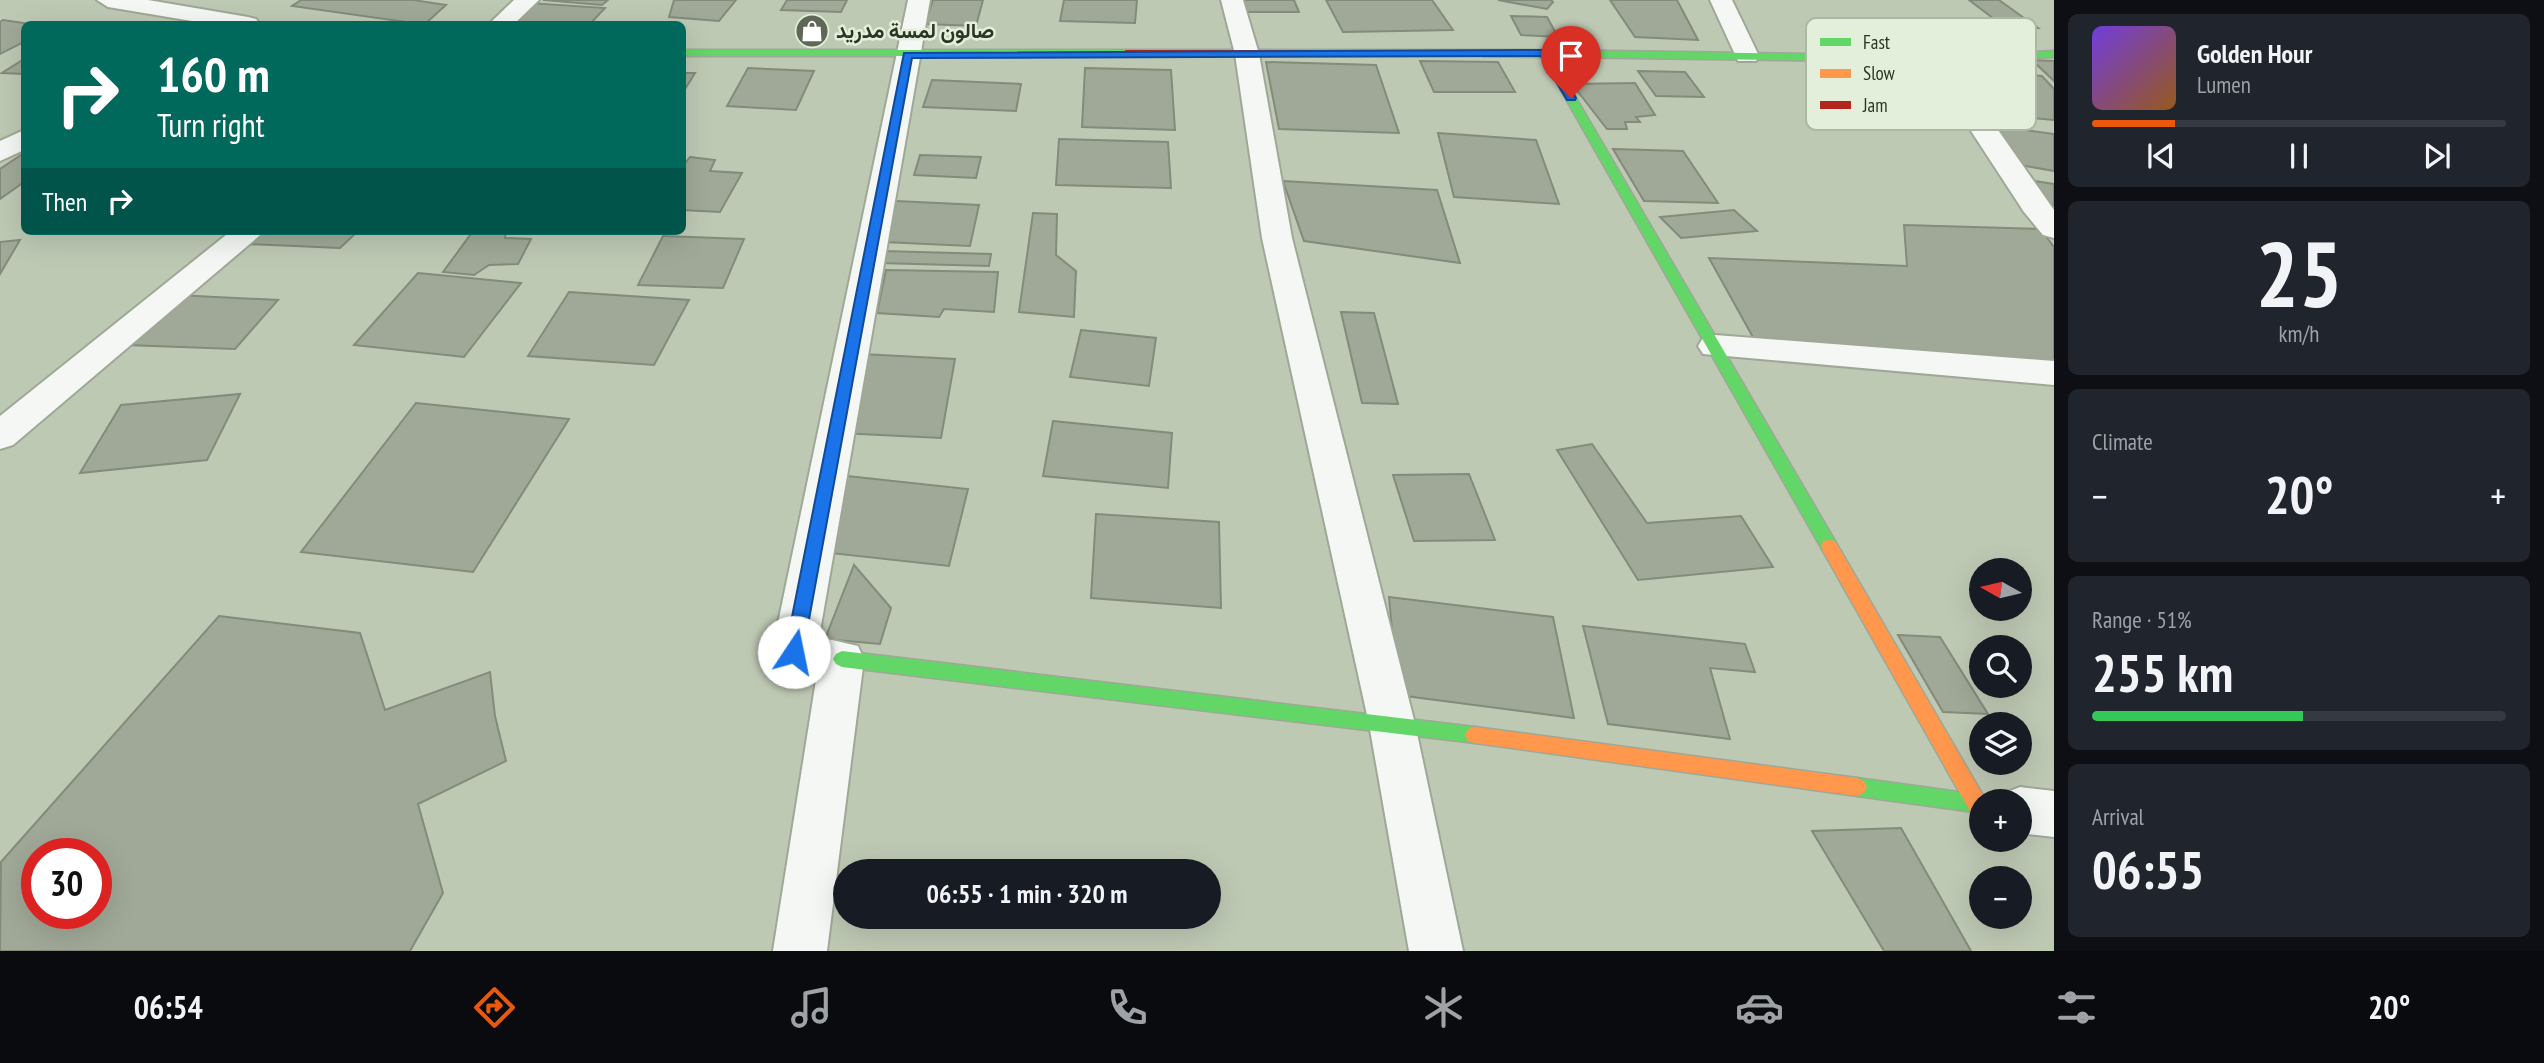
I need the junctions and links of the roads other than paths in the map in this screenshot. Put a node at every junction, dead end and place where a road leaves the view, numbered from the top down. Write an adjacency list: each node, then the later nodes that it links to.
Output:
1 (108, 0): 6 (street)
2 (528, 0): 7 (street)
3 (919, 0): 12 (street)
4 (1232, 0): 10 (street)
5 (1721, 0): 14 (street)
6 (204, 21)
7 (504, 21)
8 (686, 53): 12 (street)
9 (1545, 53): 10 (street); 14 (street); 22 (street)
10 (1247, 54): 12 (street); 26 (street)
11 (2054, 54): 13 (street)
12 (907, 55): 25 (street)
13 (2036, 55)
14 (1747, 56): 15 (street)
15 (1806, 57)
16 (1988, 130): 19 (street)
17 (21, 140): 18 (street)
18 (0, 153)
19 (2044, 208): 20 (street)
20 (2054, 229)
21 (245, 235): 24 (street)
22 (1715, 346): 23 (street); 27 (street)
23 (2054, 373)
24 (0, 436)
25 (842, 660): 26 (street); 31 (street)
26 (1392, 724): 28 (street); 32 (street)
27 (1983, 789)
28 (1969, 803)
29 (2032, 811): 30 (street)
30 (2054, 814)
31 (800, 951)
32 (1436, 951)

